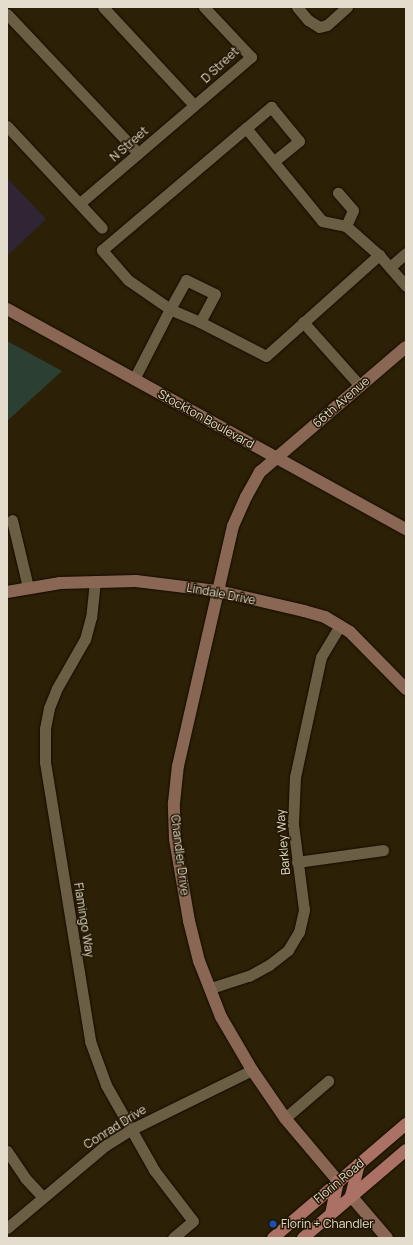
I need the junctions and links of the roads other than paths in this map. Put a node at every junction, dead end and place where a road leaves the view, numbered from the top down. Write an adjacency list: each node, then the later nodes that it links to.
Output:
1 (103, 7): 6 (street)
2 (204, 7): 6 (street, D Street)
3 (297, 7): 4 (street)
4 (347, 7)
5 (7, 14): 9 (street)
6 (194, 105): 9 (street, N Street)
7 (7, 126): 12 (street)
8 (246, 128): 10 (street); 10 (street); 19 (street)
9 (138, 153): 12 (street, N Street)
10 (274, 161): 13 (street)
11 (338, 193): 13 (street)
12 (80, 203): 14 (street)
13 (346, 226): 16 (street)
14 (102, 228)
15 (406, 253): 17 (street)
16 (379, 255): 17 (street); 22 (street)
17 (390, 267): 18 (street)
18 (406, 286)
19 (170, 308): 21 (street); 21 (street); 24 (street)
20 (7, 309): 24 (street, Stockton Boulevard)
21 (200, 322): 22 (street)
22 (304, 322): 25 (street)
23 (406, 347): 25 (street, 66th Avenue)
24 (134, 379): 26 (street, Stockton Boulevard)
25 (360, 386): 26 (street, 66th Avenue)
26 (277, 458): 28 (street, Stockton Boulevard); 32 (street, Chandler Drive)
27 (12, 520): 30 (street)
28 (406, 529)
29 (94, 581): 30 (street, Lindale Drive); 32 (street, Lindale Drive); 42 (street, Flamingo Way)
30 (28, 587): 31 (street, Lindale Drive)
31 (7, 592)
32 (218, 592): 33 (street, Lindale Drive); 37 (street, Chandler Drive)
33 (340, 625): 34 (street, Lindale Drive); 36 (street, Barkley Way)
34 (406, 689)
35 (383, 850): 36 (street)
36 (297, 862): 37 (street, Barkley Way)
37 (211, 988): 38 (street, Chandler Drive)
38 (252, 1070): 40 (street, Chandler Drive); 42 (street, Conrad Drive)
39 (328, 1081): 40 (street)
40 (285, 1118): 46 (street, Chandler Drive)
41 (406, 1124): 45 (main road, Florin Road)
42 (132, 1129): 48 (street, Conrad Drive); 51 (street, Flamingo Way)
43 (406, 1150): 47 (main road, Florin Road)
44 (7, 1151): 48 (street)
45 (359, 1164): 46 (main road, Florin Road); 47 (main road)
46 (338, 1181): 49 (main road); 52 (main road, Florin Road)
47 (351, 1196): 49 (main road, Florin Road); 54 (street)
48 (43, 1197): 50 (street, Conrad Drive)
49 (331, 1214): 53 (main road, Florin Road)
50 (7, 1228)
51 (172, 1238)
52 (273, 1238)
53 (303, 1238)
54 (387, 1238)

